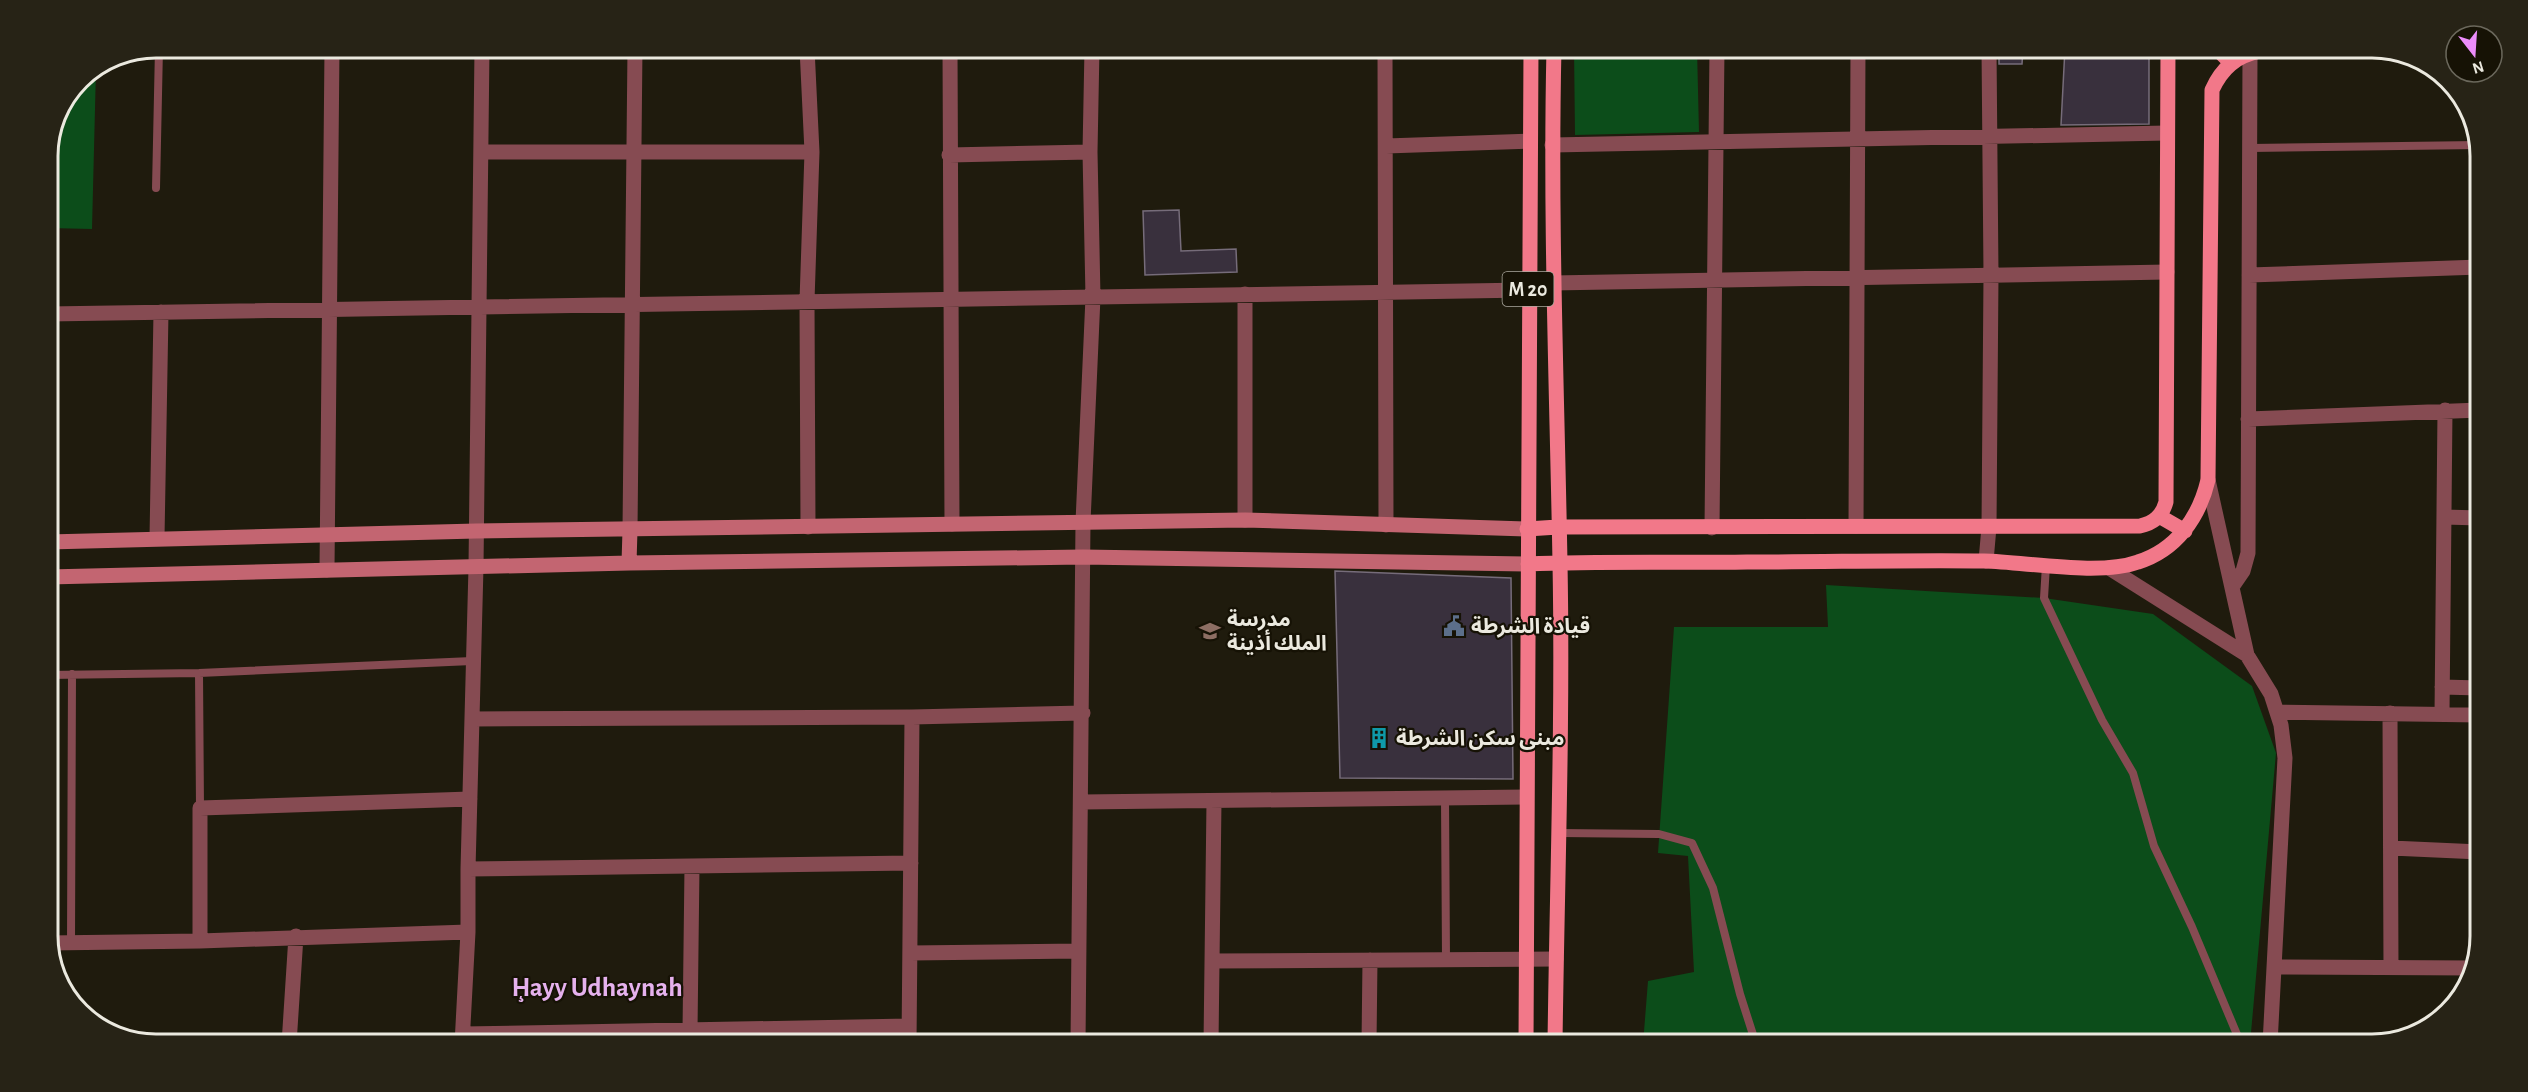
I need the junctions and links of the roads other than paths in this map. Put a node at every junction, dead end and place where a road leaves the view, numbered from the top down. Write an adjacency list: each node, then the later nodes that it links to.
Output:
1 (159, 58): 33 (lane)
2 (332, 58): 49 (street)
3 (482, 58): 28 (street)
4 (635, 58): 29 (street)
5 (808, 58): 30 (street)
6 (950, 58): 32 (street)
7 (1092, 58): 31 (street)
8 (1385, 58): 26 (street)
9 (1531, 58): 22 (main road, M 20)
10 (1554, 58): 24 (main road, M 20)
11 (1717, 58): 23 (street)
12 (1858, 58): 21 (street)
13 (1989, 58): 20 (street)
14 (2168, 58): 19 (main road)
15 (2226, 58): 18 (main road)
16 (2240, 58): 18 (main road)
17 (2250, 58): 27 (street)
18 (2231, 63): 55 (main road)
19 (2167, 133): 20 (street); 35 (main road)
20 (1991, 137): 21 (street); 36 (street)
21 (1858, 139): 23 (street); 38 (street)
22 (1530, 141): 26 (street); 41 (main road, M 20)
23 (1717, 142): 24 (street); 39 (street)
24 (1552, 145): 40 (main road, M 20)
25 (2469, 145): 27 (lane)
26 (1386, 146): 42 (street)
27 (2250, 148): 37 (street)
28 (481, 152): 29 (street); 48 (street)
29 (634, 152): 30 (street); 47 (street)
30 (813, 152): 46 (street)
31 (1090, 152): 32 (street); 44 (street)
32 (949, 155): 45 (street)
33 (156, 188)
34 (2469, 267): 37 (street)
35 (2167, 272): 36 (street); 56 (main road)
36 (1991, 275): 38 (street); 66 (street)
37 (2249, 275): 54 (street)
38 (1858, 277): 39 (street); 63 (street)
39 (1716, 280): 40 (street); 67 (street)
40 (1552, 283): 65 (main road, M 20)
41 (1528, 290): 42 (street); 68 (main road, M 20)
42 (1386, 292): 43 (street); 62 (street)
43 (1245, 294): 44 (street); 59 (street)
44 (1094, 297): 45 (street); 60 (street)
45 (951, 299): 46 (street); 61 (street)
46 (807, 302): 47 (street); 64 (street)
47 (633, 304): 48 (street); 70 (street)
48 (479, 307): 49 (street); 69 (street)
49 (330, 309): 50 (street); 72 (street)
50 (161, 312): 51 (street); 73 (street)
51 (59, 314)
52 (2445, 410): 53 (street); 54 (street); 57 (street)
53 (2469, 410)
54 (2248, 419): 85 (street)
55 (2208, 480): 71 (main road); 85 (street)
56 (2159, 516): 66 (main road); 71 (main road)
57 (2444, 517): 58 (street); 91 (street)
58 (2469, 518)
59 (1245, 520): 60 (street); 62 (street)
60 (1083, 522): 61 (street); 75 (street)
61 (952, 524): 64 (street)
62 (1386, 525): 68 (street)
63 (1856, 526): 66 (main road); 67 (main road)
64 (808, 527): 70 (street)
65 (1558, 527): 67 (main road); 68 (main road); 78 (main road)
66 (1989, 527): 76 (street)
67 (1712, 528)
68 (1527, 529): 79 (main road)
69 (476, 531): 70 (street); 72 (street); 81 (street)
70 (630, 531): 77 (street)
71 (2185, 531): 82 (main road)
72 (328, 535): 73 (street); 83 (street)
73 (157, 538): 74 (street)
74 (59, 542)
75 (1083, 557): 77 (street); 79 (street); 94 (street)
76 (1986, 561): 78 (main road); 80 (main road)
77 (629, 563): 81 (street)
78 (1560, 563): 79 (main road); 106 (main road)
79 (1528, 564): 100 (main road)
80 (2046, 565): 82 (main road); 141 (lane)
81 (476, 567): 83 (street); 87 (street)
82 (2109, 568): 86 (street)
83 (327, 570): 84 (street)
84 (59, 577)
85 (2232, 587): 86 (street)
86 (2247, 655): 93 (street)
87 (472, 661): 88 (lane); 99 (street)
88 (199, 673): 89 (lane); 105 (lane)
89 (72, 674): 90 (lane); 115 (lane)
90 (59, 675)
91 (2442, 687): 92 (street); 96 (street)
92 (2470, 688)
93 (2277, 712): 95 (street); 124 (street)
94 (1083, 713): 98 (street); 104 (street)
95 (2390, 713): 96 (street); 107 (street)
96 (2442, 714): 97 (street)
97 (2470, 715)
98 (912, 717): 99 (street); 109 (street)
99 (472, 719): 101 (street)
100 (1526, 797): 102 (street); 119 (main road)
101 (470, 799): 105 (street); 111 (street)
102 (1445, 799): 103 (street); 122 (lane)
103 (1214, 801): 104 (street); 123 (street)
104 (1082, 802): 117 (street)
105 (200, 808): 114 (street)
106 (1560, 833): 120 (main road); 140 (lane)
107 (2391, 848): 108 (street); 125 (street)
108 (2470, 852)
109 (911, 863): 110 (street); 118 (street)
110 (692, 866): 111 (street); 128 (street)
111 (468, 869): 112 (street)
112 (468, 932): 113 (street); 130 (street)
113 (296, 936): 114 (street); 129 (street)
114 (200, 941): 115 (street)
115 (71, 942): 116 (street)
116 (59, 943)
117 (1079, 951): 118 (street); 135 (street)
118 (910, 953): 127 (street)
119 (1526, 958): 120 (street); 122 (street); 138 (main road)
120 (1556, 959): 139 (main road)
121 (1370, 960): 122 (street); 123 (street); 137 (street)
122 (1446, 960)
123 (1212, 961): 136 (street)
124 (2275, 967): 125 (street); 142 (street)
125 (2391, 968): 126 (street)
126 (2464, 968)
127 (909, 1026): 133 (street); 134 (street)
128 (690, 1031): 131 (street); 132 (street)
129 (290, 1034)
130 (462, 1034)
131 (604, 1034)
132 (735, 1034)
133 (794, 1034)
134 (909, 1034)
135 (1078, 1034)
136 (1211, 1034)
137 (1369, 1034)
138 (1526, 1034)
139 (1555, 1034)
140 (1753, 1034)
141 (2237, 1034)
142 (2271, 1034)

